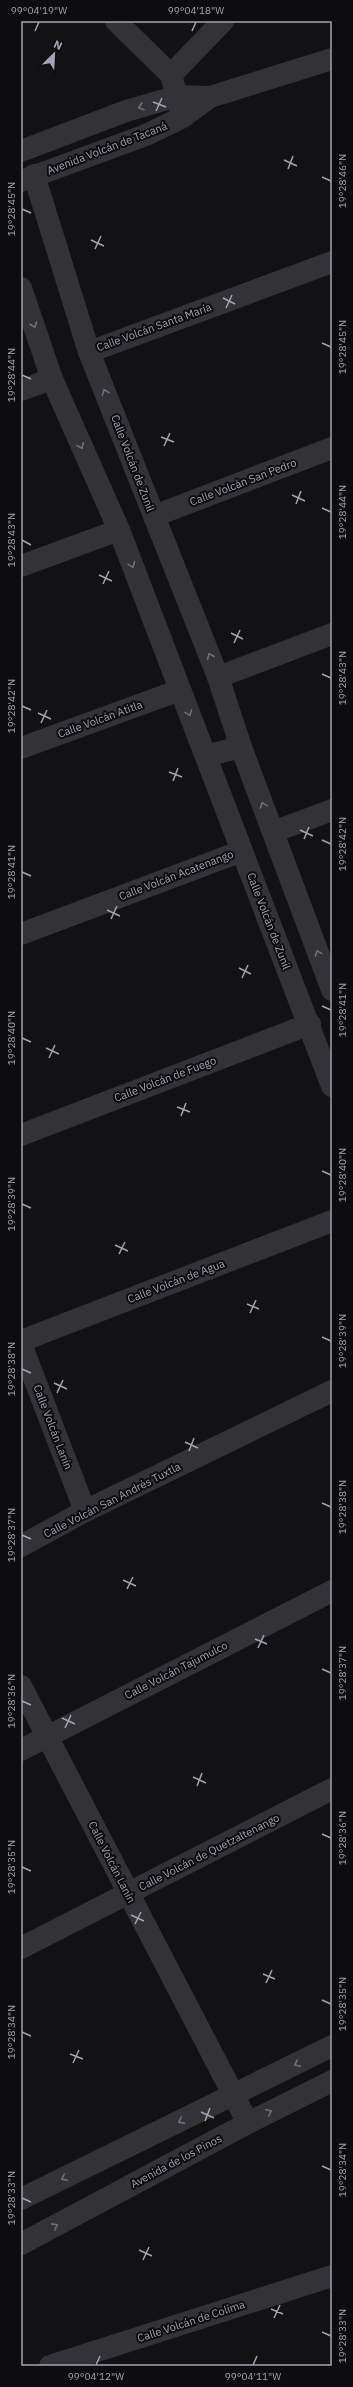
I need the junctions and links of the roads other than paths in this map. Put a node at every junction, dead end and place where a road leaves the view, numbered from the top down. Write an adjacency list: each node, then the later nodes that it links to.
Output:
1 (116, 21): 4 (street)
2 (223, 21): 4 (street)
3 (332, 58): 6 (street, Avenida Volcán de Tacaná)
4 (171, 75): 5 (street)
5 (178, 96): 6 (street, Avenida Volcán de Tacaná); 7 (street); 8 (street, Avenida Volcán de Tacaná, one-way to 8)
6 (210, 97): 7 (street, Avenida Volcán de Tacaná)
7 (183, 118): 9 (street, Avenida Volcán de Tacaná)
8 (21, 150)
9 (28, 178): 12 (street, Calle Volcán de Zunil)
10 (332, 262): 12 (street, Calle Volcán Santa María)
11 (21, 288): 13 (street, Calle Volcán de Zunil, one-way to 13)
12 (89, 352): 16 (street, Calle Volcán de Zunil, one-way to 12)
13 (52, 379): 14 (street); 17 (street, Calle Volcán de Zunil, one-way to 17)
14 (21, 390)
15 (332, 448): 16 (street, Calle Volcán San Pedro)
16 (154, 516): 20 (street, Calle Volcán de Zunil, one-way to 16)
17 (118, 530): 18 (street); 21 (street, Calle Volcán de Zunil, one-way to 21)
18 (21, 566)
19 (332, 634): 20 (street)
20 (218, 677): 22 (street, Calle Volcán de Zunil)
21 (180, 690): 23 (street, Calle Volcán Atitla); 24 (street, Calle Volcán de Zunil, one-way to 24)
22 (242, 747): 24 (street); 26 (street, Calle Volcán de Zunil, one-way to 22)
23 (21, 748)
24 (206, 756): 27 (street, Calle Volcán de Zunil)
25 (332, 810): 26 (street)
26 (273, 832): 29 (street, Calle Volcán de Zunil, one-way to 26)
27 (242, 851): 28 (street, Calle Volcán Acatenango); 30 (street, Calle Volcán de Zunil)
28 (21, 934)
29 (332, 990)
30 (310, 1024): 31 (street, Calle Volcán de Zunil); 32 (street, Calle Volcán de Fuego)
31 (332, 1086)
32 (21, 1134)
33 (332, 1221): 34 (street, Calle Volcán de Agua)
34 (21, 1341)
35 (21, 1344): 37 (street, Calle Volcán Lanín)
36 (332, 1391): 37 (street, Calle Volcán San Andrés Tuxtla)
37 (85, 1511): 38 (street, Calle Volcán San Andrés Tuxtla)
38 (21, 1546)
39 (332, 1591): 41 (street, Calle Volcán Tajumulco)
40 (21, 1686): 41 (street, Calle Volcán Lanín)
41 (46, 1736): 42 (street, Calle Volcán Tajumulco); 44 (street, Calle Volcán Lanín)
42 (21, 1750)
43 (332, 1789): 44 (street, Calle Volcán de Quetzaltenango)
44 (128, 1894): 45 (street, Calle Volcán de Quetzaltenango); 48 (street, Calle Volcán Lanín)
45 (21, 1948)
46 (332, 2046): 48 (street, one-way to 48)
47 (332, 2081): 49 (street, Avenida de los Pinos, one-way to 47)
48 (233, 2096): 49 (street, Calle Volcán Lanín); 50 (street, one-way to 50)
49 (248, 2123): 51 (street, Avenida de los Pinos, one-way to 49)
50 (21, 2199)
51 (21, 2244)
52 (332, 2276): 53 (street, Calle Volcán de Colima)
53 (50, 2366)

